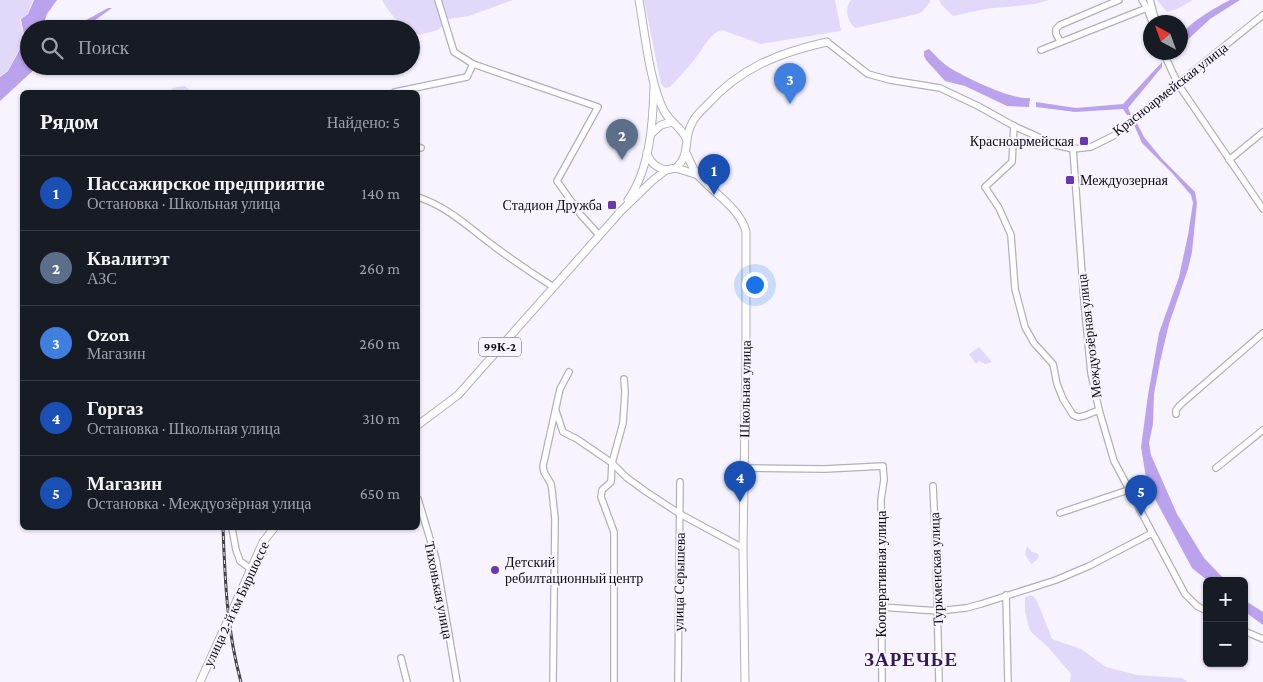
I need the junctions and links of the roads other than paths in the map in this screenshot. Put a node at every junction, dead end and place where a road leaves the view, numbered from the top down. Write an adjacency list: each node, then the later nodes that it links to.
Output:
1 (438, 0): 14 (street)
2 (639, 0): 15 (main road, 99К-2)
3 (1119, 0): 10 (street)
4 (1142, 0): 6 (street)
5 (1150, 0): 8 (street)
6 (1147, 8): 7 (street); 10 (street)
7 (1150, 15)
8 (1153, 15)
9 (1263, 15): 16 (street, Красноармейская улица)
10 (1060, 41): 12 (street)
11 (827, 42): 18 (main road); 20 (street, Красноармейская улица)
12 (1041, 50)
13 (1166, 60): 16 (street)
14 (473, 64): 17 (street); 34 (street)
15 (654, 81): 19 (main road, 99К-2); 22 (main road, 99К-2)
16 (1178, 84): 24 (street, Красноармейская улица); 27 (street)
17 (404, 90)
18 (694, 119): 19 (main road); 23 (main road)
19 (675, 124): 22 (main road); 23 (main road, 99К-2)
20 (1014, 126): 24 (street, Красноармейская улица); 40 (street)
21 (1263, 132): 27 (street)
22 (651, 134): 25 (main road, 99К-2)
23 (686, 138): 26 (main road)
24 (1073, 149): 40 (street, Междуозёрная улица)
25 (647, 152): 29 (main road); 33 (main road, 99К-2)
26 (686, 153): 28 (main road); 30 (main road)
27 (1229, 160): 32 (street)
28 (676, 168): 29 (main road); 30 (main road)
29 (666, 170): 33 (main road, 99К-2)
30 (698, 175): 45 (main road, Школьная улица)
31 (420, 199): 35 (street)
32 (1263, 209)
33 (621, 211): 34 (main road, 99К-2)
34 (599, 235): 35 (main road, 99К-2)
35 (552, 286): 42 (main road, 99К-2)
36 (1263, 332): 41 (street)
37 (569, 372): 39 (street)
38 (624, 379): 44 (street)
39 (555, 409): 44 (street); 68 (street)
40 (1099, 410): 49 (street, Междуозёрная улица)
41 (1176, 414)
42 (420, 421)
43 (1263, 430): 46 (street)
44 (612, 463): 52 (street); 69 (street)
45 (744, 468): 56 (main road, Школьная улица); 59 (street, Кооперативная улица)
46 (1216, 468)
47 (680, 482): 52 (street, улица Серышева)
48 (933, 486): 61 (street, Туркменская улица)
49 (1128, 490): 51 (street); 55 (street, Междуозёрная улица)
50 (420, 506): 67 (street, Тихонькая улица)
51 (1060, 513)
52 (680, 514): 56 (street); 70 (street, улица Серышева)
53 (232, 530): 57 (street)
54 (272, 530): 57 (main road, улица 2-й км Биршоссе)
55 (1152, 533): 58 (street); 60 (street, Междуозёрная улица)
56 (743, 548): 71 (main road, Школьная улица)
57 (251, 569): 65 (main road, улица 2-й км Биршоссе)
58 (1006, 595): 61 (street); 74 (street)
59 (882, 607): 61 (street); 72 (street, Кооперативная улица)
60 (1203, 609)
61 (938, 611): 73 (street, Туркменская улица)
62 (1248, 633): 63 (street)
63 (1263, 639)
64 (400, 658): 66 (street)
65 (200, 682)
66 (407, 682)
67 (457, 682)
68 (553, 682)
69 (614, 682)
70 (678, 682)
71 (745, 682)
72 (882, 682)
73 (939, 682)
74 (1008, 682)

